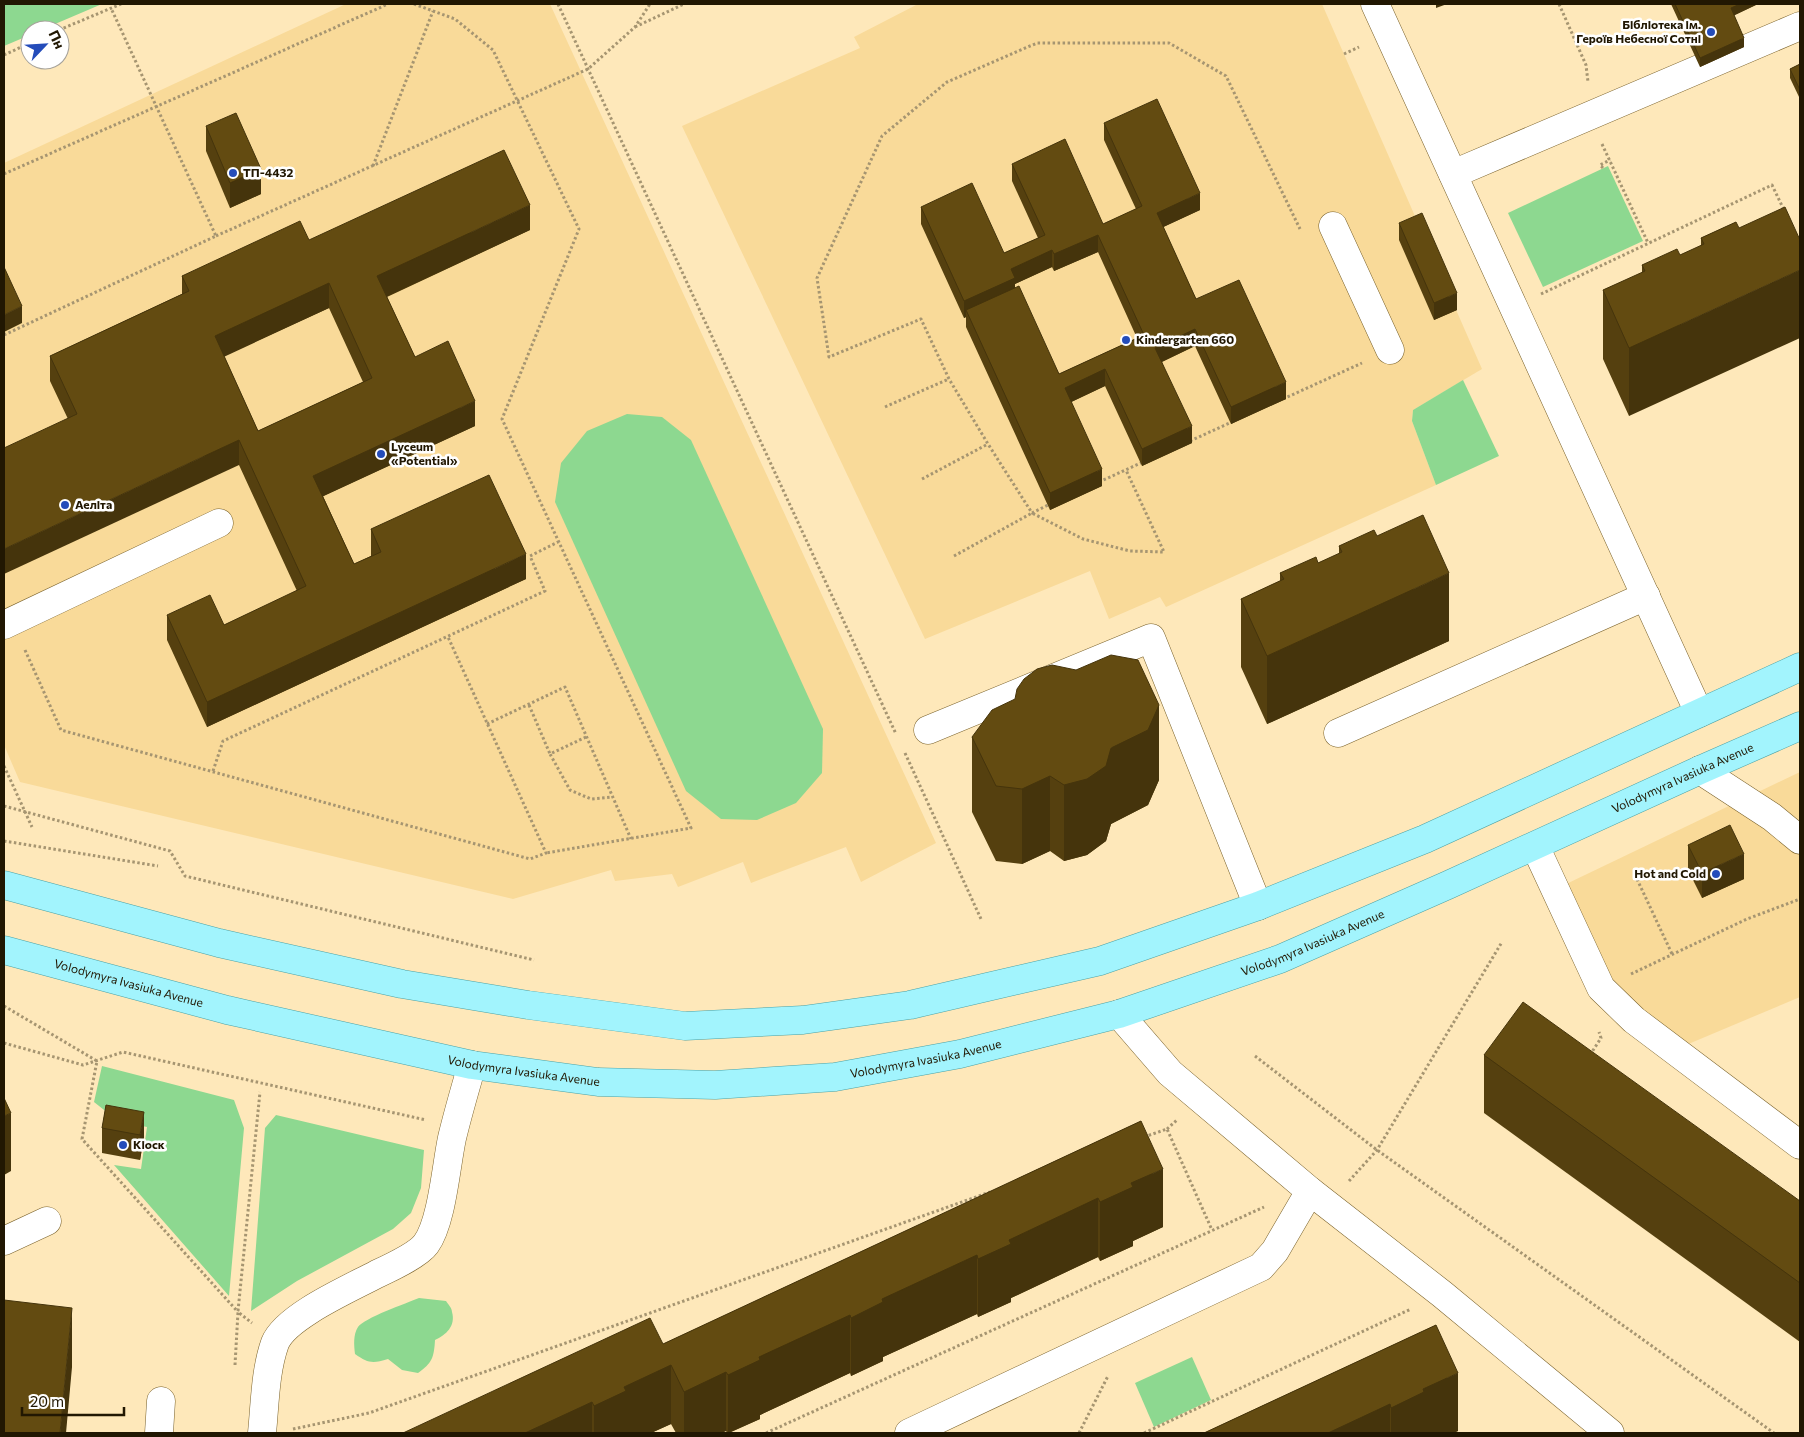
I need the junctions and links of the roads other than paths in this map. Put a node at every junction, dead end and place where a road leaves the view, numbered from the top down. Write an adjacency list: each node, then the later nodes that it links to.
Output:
1 (1375, 4): 3 (lane)
2 (1800, 26): 3 (lane)
3 (1453, 174): 7 (lane)
4 (1333, 226): 5 (lane)
5 (1390, 350)
6 (219, 523): 8 (lane)
7 (1646, 596): 10 (lane); 13 (lane)
8 (8, 623)
9 (1800, 667): 10 (main road)
10 (1699, 713): 18 (main road)
11 (1800, 726): 14 (main road, Volodymyra Ivasiuka Avenue)
12 (928, 730): 18 (lane)
13 (1338, 733)
14 (1700, 770): 15 (lane); 16 (main road, Volodymyra Ivasiuka Avenue)
15 (1800, 840)
16 (1535, 846): 20 (main road, Volodymyra Ivasiuka Avenue); 22 (lane)
17 (4, 886): 18 (main road)
18 (1258, 906)
19 (4, 950): 21 (main road, Volodymyra Ivasiuka Avenue)
20 (1119, 1014): 21 (main road, Volodymyra Ivasiuka Avenue); 23 (lane)
21 (472, 1064): 28 (lane)
22 (1800, 1145)
23 (1315, 1194): 29 (lane); 30 (lane)
24 (47, 1221): 25 (lane)
25 (4, 1241)
26 (161, 1401): 27 (lane)
27 (158, 1433)
28 (262, 1433)
29 (909, 1433)
30 (1610, 1433)

